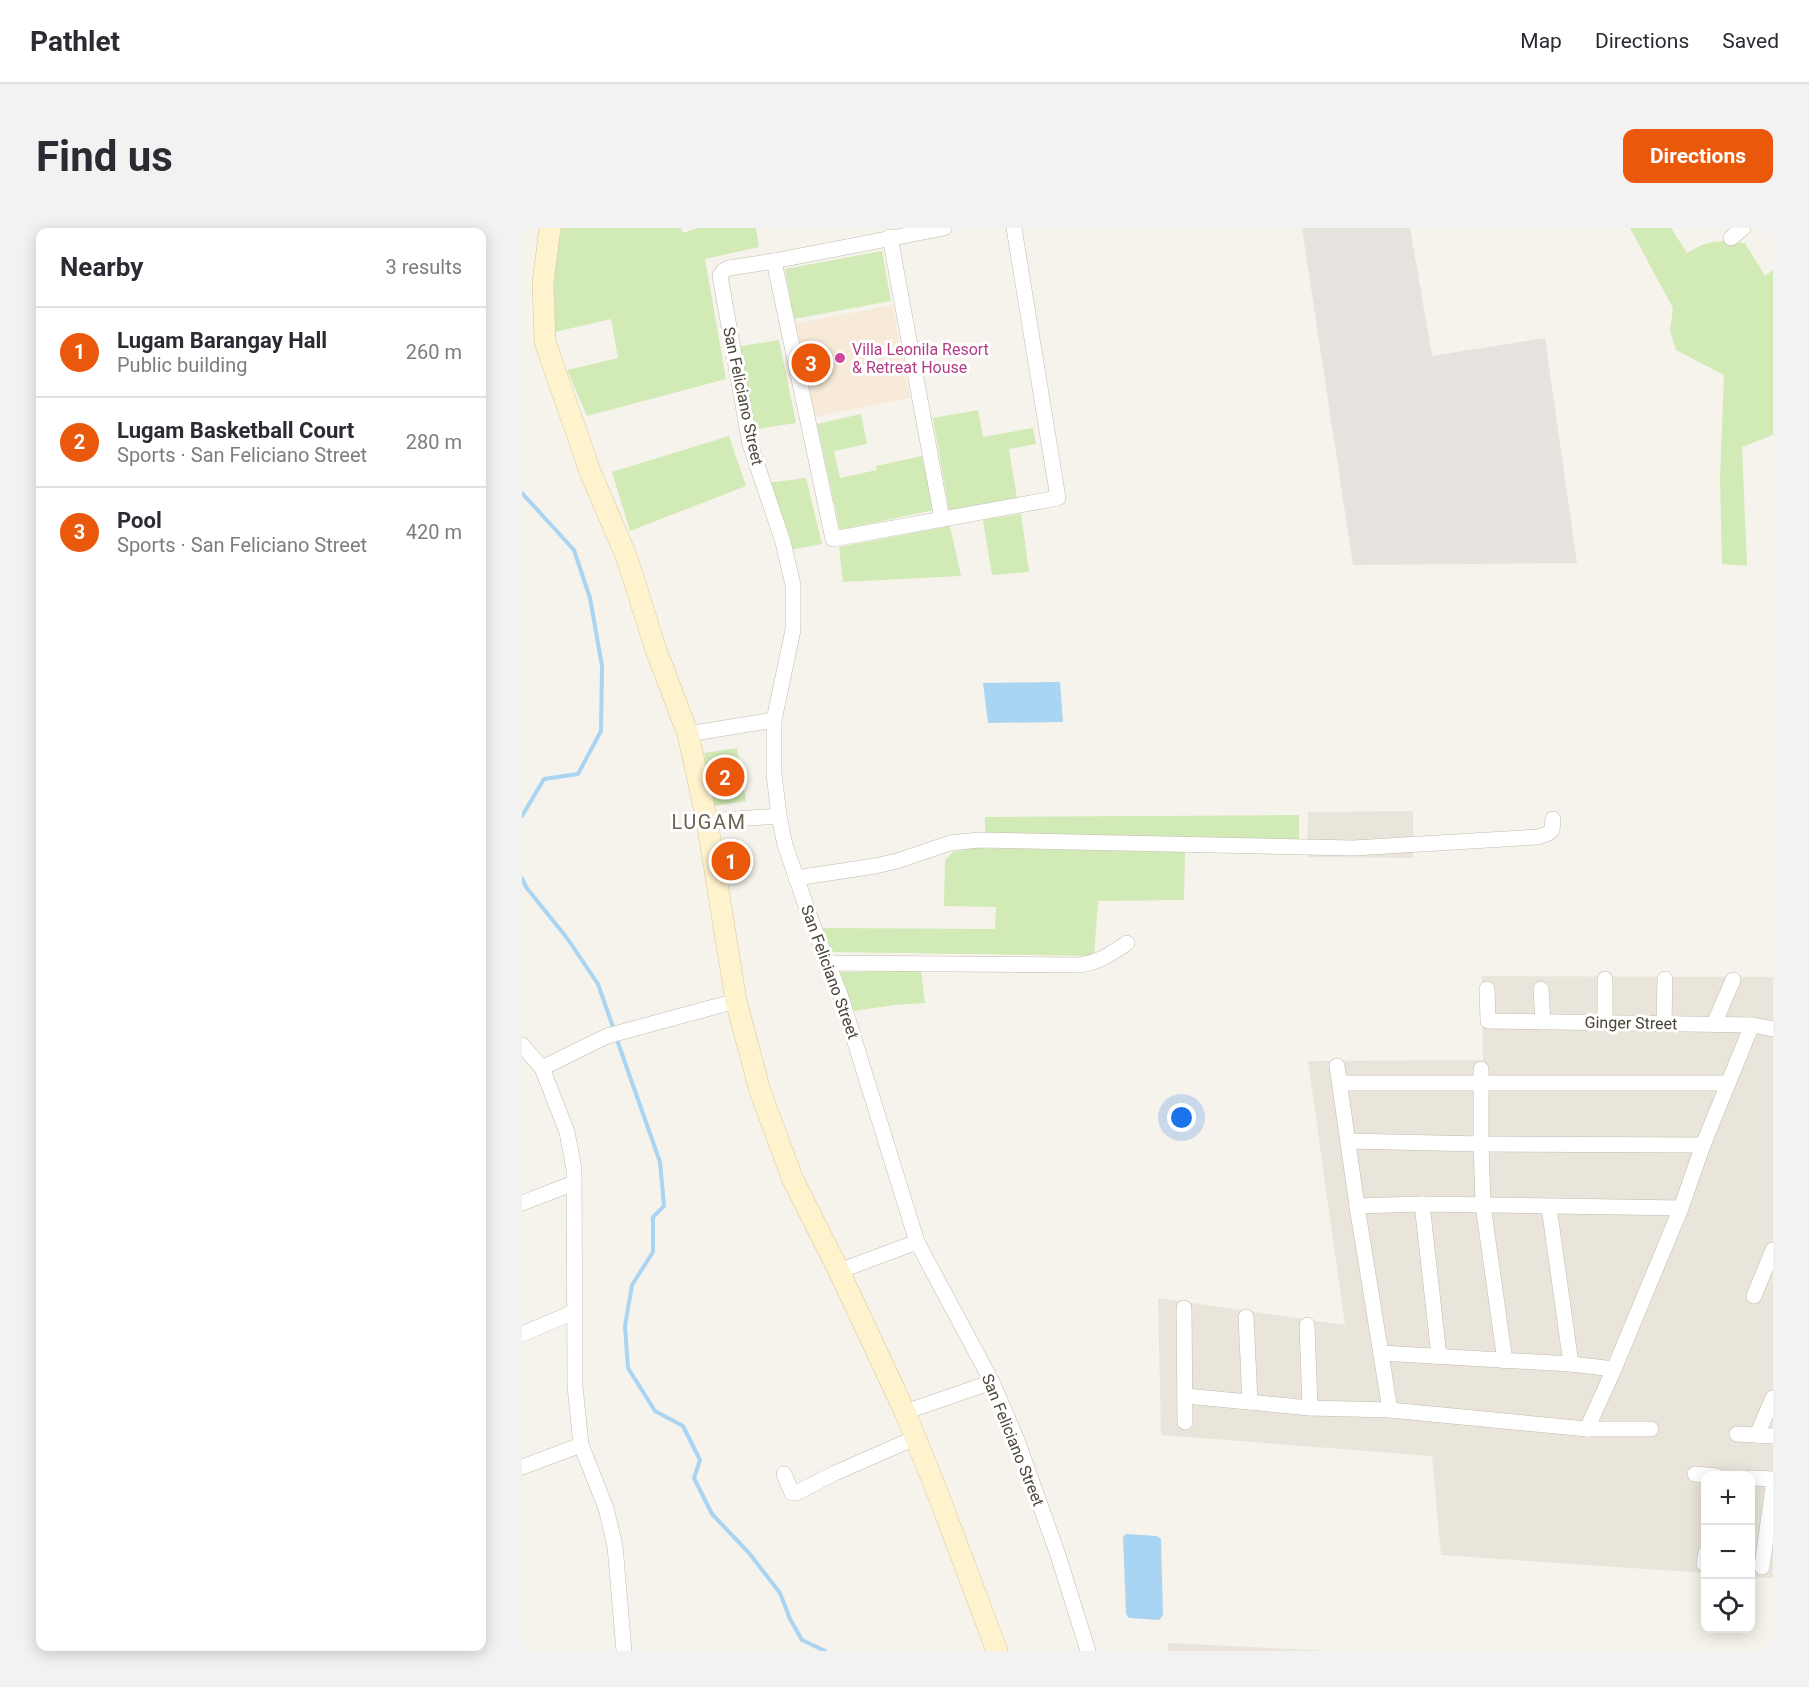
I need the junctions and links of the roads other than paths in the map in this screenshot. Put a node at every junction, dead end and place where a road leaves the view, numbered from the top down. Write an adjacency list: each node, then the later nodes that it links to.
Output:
1 (550, 228): 9 (street)
2 (944, 228): 4 (street)
3 (1014, 228): 7 (street)
4 (928, 229): 5 (street)
5 (890, 237): 6 (street); 7 (street)
6 (774, 261): 7 (street); 8 (street, San Feliciano Street)
7 (942, 519)
8 (774, 720): 9 (street); 10 (street, San Feliciano Street)
9 (688, 735): 12 (street)
10 (778, 816): 12 (street); 13 (street, San Feliciano Street)
11 (1553, 819): 13 (street)
12 (707, 821): 21 (street)
13 (796, 878): 15 (street, San Feliciano Street)
14 (1127, 943): 15 (street)
15 (828, 963): 44 (street, San Feliciano Street)
16 (1605, 979): 23 (street)
17 (1665, 979): 24 (street)
18 (1734, 980): 25 (street)
19 (1487, 989): 22 (street, Ginger Street)
20 (1541, 989): 22 (street)
21 (736, 1001): 30 (street); 46 (street)
22 (1543, 1022): 23 (street, Ginger Street)
23 (1605, 1022): 24 (street, Ginger Street)
24 (1664, 1022): 25 (street, Ginger Street)
25 (1714, 1024): 26 (street, Ginger Street)
26 (1752, 1025): 27 (street, Ginger Street); 33 (street)
27 (1773, 1029)
28 (522, 1045): 30 (street)
29 (1337, 1066): 32 (street)
30 (542, 1068): 37 (street)
31 (1481, 1077): 32 (street); 33 (street); 35 (street)
32 (1340, 1083): 34 (street)
33 (1728, 1083): 36 (street)
34 (1348, 1141): 35 (street); 41 (street)
35 (1481, 1144): 36 (street); 40 (street)
36 (1703, 1145): 43 (street)
37 (574, 1183): 38 (street); 49 (street)
38 (522, 1203)
39 (1422, 1204): 40 (street); 41 (street); 54 (street)
40 (1483, 1205): 42 (street); 55 (street)
41 (1357, 1206): 53 (street)
42 (1549, 1207): 43 (street); 56 (street)
43 (1681, 1208): 57 (street)
44 (917, 1242): 46 (street); 58 (street, San Feliciano Street)
45 (1773, 1250): 47 (street)
46 (839, 1271): 64 (street)
47 (1754, 1296)
48 (1184, 1308): 59 (street)
49 (574, 1312): 52 (street); 72 (street)
50 (1246, 1317): 61 (street)
51 (1307, 1325): 62 (street)
52 (522, 1334)
53 (1381, 1353): 54 (street); 63 (street)
54 (1439, 1356): 55 (street)
55 (1505, 1361): 56 (street)
56 (1571, 1364): 57 (street)
57 (1614, 1369): 66 (street)
58 (992, 1382): 64 (street); 83 (street, San Feliciano Street)
59 (1186, 1396): 61 (street); 65 (street)
60 (1773, 1398): 69 (street)
61 (1250, 1402): 62 (street)
62 (1310, 1408): 63 (street)
63 (1390, 1410): 66 (street)
64 (905, 1412): 71 (street)
65 (1185, 1422)
66 (1587, 1429): 67 (street)
67 (1650, 1429)
68 (1737, 1434): 69 (street)
69 (1757, 1435): 70 (street)
70 (1773, 1436)
71 (915, 1438): 74 (street); 82 (street)
72 (581, 1445): 73 (street); 81 (street)
73 (522, 1467)
74 (784, 1474)
75 (1695, 1474): 76 (street)
76 (1701, 1474)
77 (1755, 1478): 78 (street)
78 (1773, 1479)
79 (1773, 1486): 80 (street)
80 (1762, 1567)
81 (624, 1651)
82 (997, 1651)
83 (1088, 1651)

